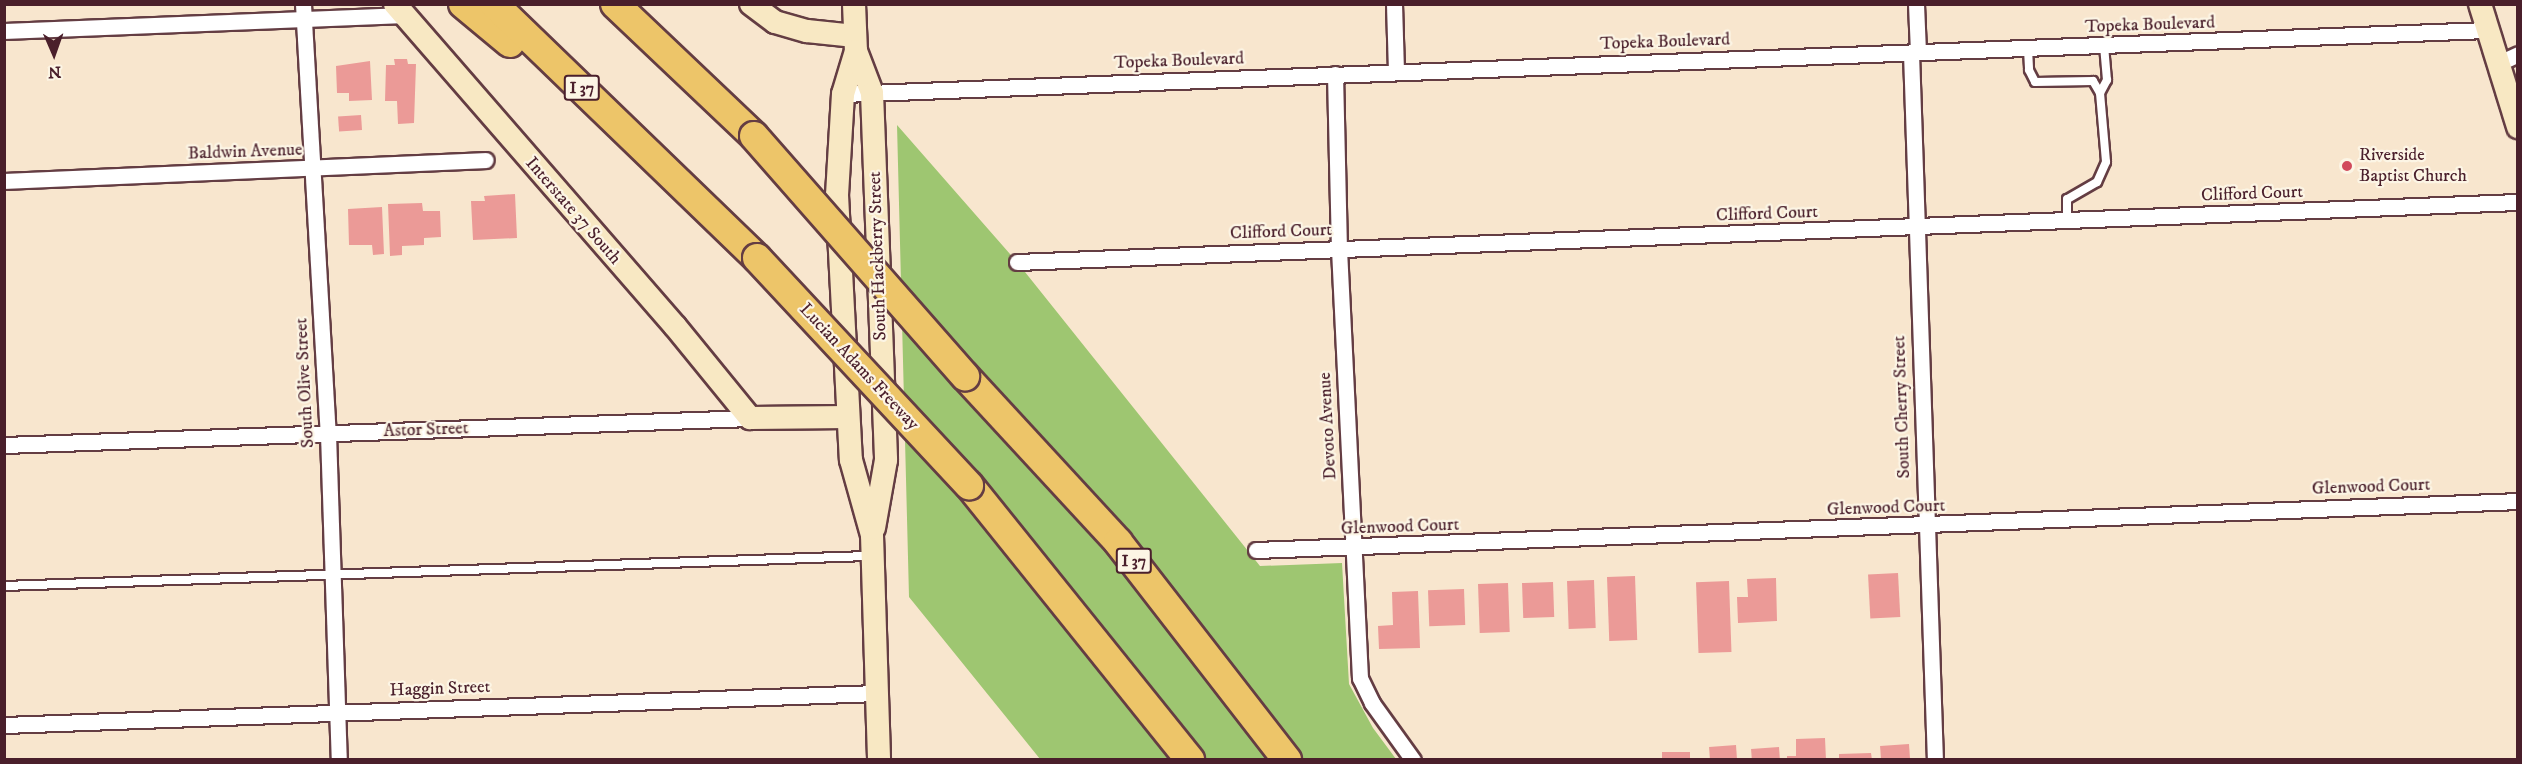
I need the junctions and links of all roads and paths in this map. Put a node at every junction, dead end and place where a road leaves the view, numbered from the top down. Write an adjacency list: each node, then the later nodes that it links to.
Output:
1 (463, 4): 28 (highway)
2 (494, 4): 28 (highway, Lucian Adams Freeway / I 37)
3 (615, 4): 21 (highway, I 37)
4 (633, 4): 21 (highway)
5 (750, 4): 14 (main road)
6 (854, 4): 14 (main road, South Hackberry Street)
7 (1394, 4): 19 (street)
8 (1916, 4): 17 (street, South Cherry Street)
9 (2480, 4): 12 (main road)
10 (399, 10): 11 (street); 36 (main road, Interstate 37 South)
11 (303, 12): 13 (street); 27 (street, South Olive Street)
12 (2488, 30): 15 (street, Topeka Boulevard); 18 (main road)
13 (4, 31)
14 (855, 44): 22 (main road, South Hackberry Street); 24 (main road, South Hackberry Street)
15 (2104, 46): 16 (street, Topeka Boulevard); 23 (lane)
16 (2028, 48): 17 (street, Topeka Boulevard); 23 (lane)
17 (1915, 52): 19 (street, Topeka Boulevard); 32 (street, South Cherry Street)
18 (2507, 59): 25 (main road)
19 (1395, 72): 20 (street, Topeka Boulevard)
20 (1335, 74): 22 (street, Topeka Boulevard); 33 (street, Devoto Avenue)
21 (704, 89): 52 (highway, I 37, bridge)
22 (872, 93): 24 (street, Topeka Boulevard); 41 (main road, South Hackberry Street)
23 (2100, 93): 31 (lane)
24 (843, 94): 35 (main road, South Hackberry Street)
25 (2517, 127)
26 (486, 160): 27 (street, Baldwin Avenue)
27 (312, 169): 29 (street, Baldwin Avenue); 37 (street, South Olive Street)
28 (670, 172): 51 (highway, Lucian Adams Freeway / I 37, bridge)
29 (4, 181)
30 (2517, 202): 31 (street, Clifford Court)
31 (2067, 221): 32 (street, Clifford Court)
32 (1916, 228): 33 (street, Clifford Court); 40 (street, South Cherry Street)
33 (1339, 249): 34 (street, Clifford Court); 42 (street, Devoto Avenue)
34 (1017, 262)
35 (848, 417): 36 (main road, Astor Street); 41 (main road, South Hackberry Street)
36 (750, 418): 37 (street, Astor Street)
37 (328, 434): 38 (street, Astor Street); 44 (street, South Olive Street)
38 (4, 445)
39 (2517, 501): 40 (street, Glenwood Court)
40 (1925, 526): 42 (street, Glenwood Court); 54 (street, South Cherry Street)
41 (873, 545): 44 (lane); 46 (main road, South Hackberry Street)
42 (1354, 549): 43 (street, Glenwood Court); 53 (street, Devoto Avenue)
43 (1256, 550)
44 (333, 574): 45 (lane); 47 (street, South Olive Street)
45 (4, 586)
46 (877, 693): 47 (street, Haggin Street); 50 (main road, South Hackberry Street)
47 (337, 712): 48 (street, Haggin Street); 49 (street, South Olive Street)
48 (4, 725)
49 (339, 759)
50 (879, 759)
51 (1190, 759)
52 (1287, 759)
53 (1413, 759)
54 (1935, 759)

